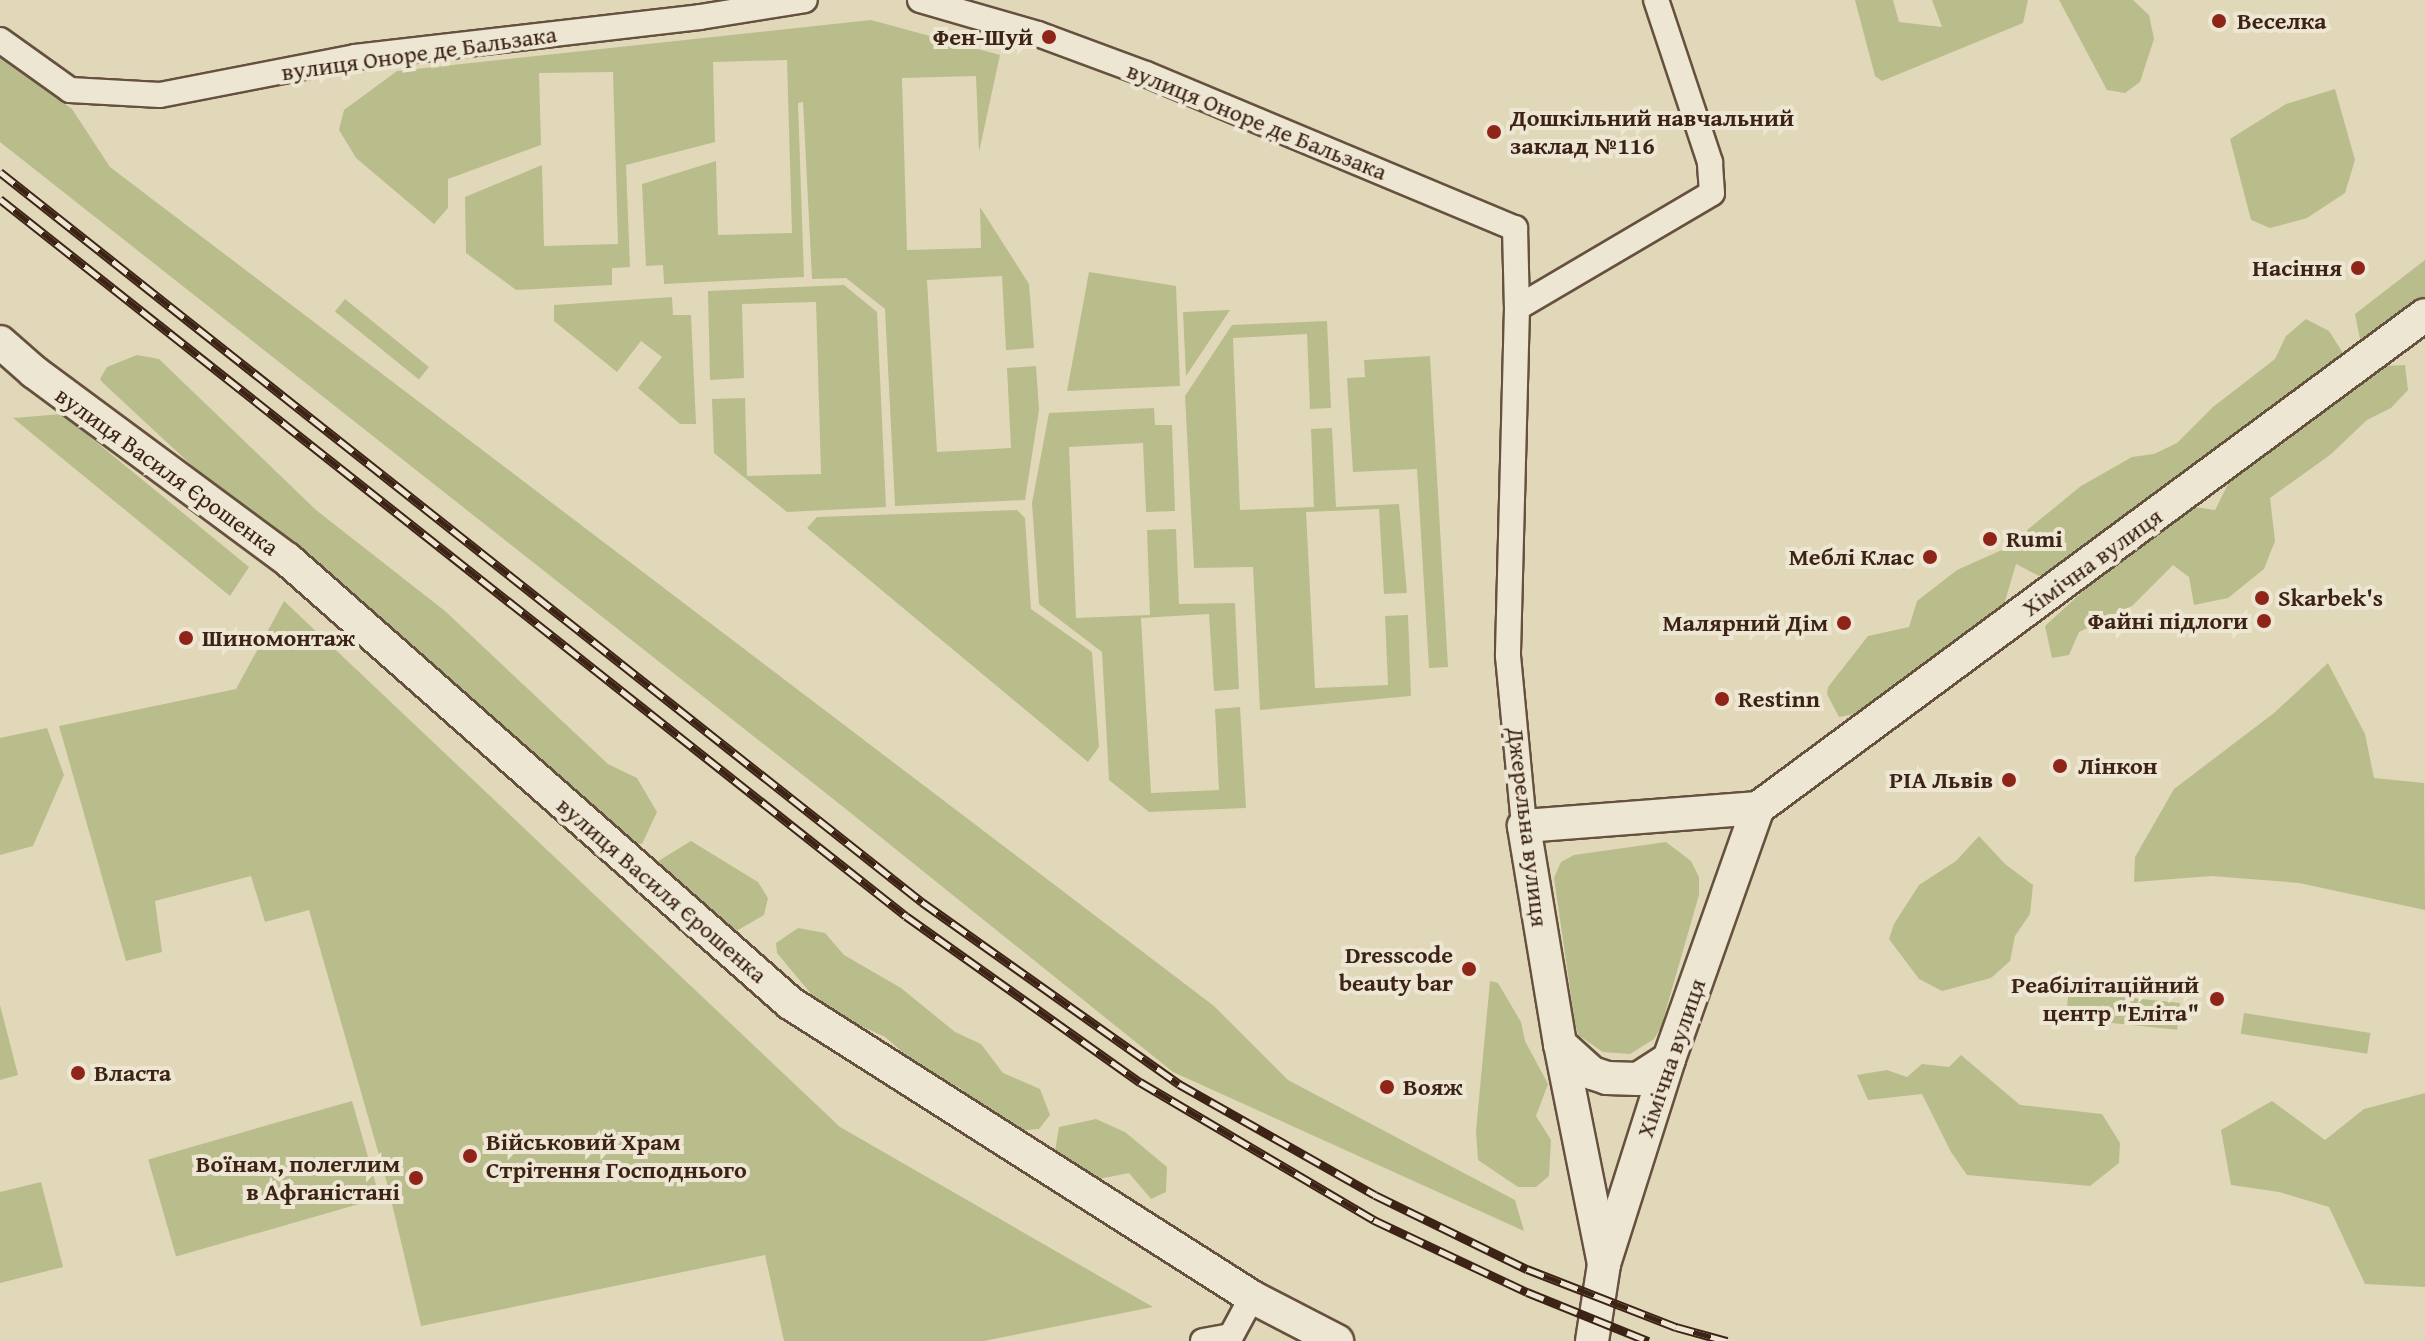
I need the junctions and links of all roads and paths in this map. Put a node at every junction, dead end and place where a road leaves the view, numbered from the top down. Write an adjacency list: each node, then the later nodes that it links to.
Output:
1 (805, 0): 4 (street, вулиця Оноре де Бальзака)
2 (920, 0): 6 (street, вулиця Оноре де Бальзака)
3 (1656, 0): 6 (street)
4 (700, 8): 5 (street, вулиця Оноре де Бальзака)
5 (0, 40)
6 (1517, 308): 12 (street, Джерельна вулиця)
7 (2425, 315): 11 (street, Хімічна вулиця)
8 (0, 342): 10 (street, вулиця Василя Єрошенка)
9 (0, 357): 10 (street, вулиця Василя Єрошенка)
10 (34, 372): 16 (street, вулиця Василя Єрошенка)
11 (1758, 808): 12 (street); 14 (street, Хімічна вулиця)
12 (1524, 826): 13 (street, Джерельна вулиця)
13 (1560, 1044): 14 (street); 15 (street, Джерельна вулиця)
14 (1669, 1059): 15 (street, Хімічна вулиця)
15 (1604, 1264): 20 (street, Джерельна вулиця)
16 (1252, 1297): 17 (street); 19 (street, вулиця Василя Єрошенка)
17 (1232, 1339): 18 (street)
18 (1203, 1341)
19 (1337, 1341)
20 (1592, 1341)

